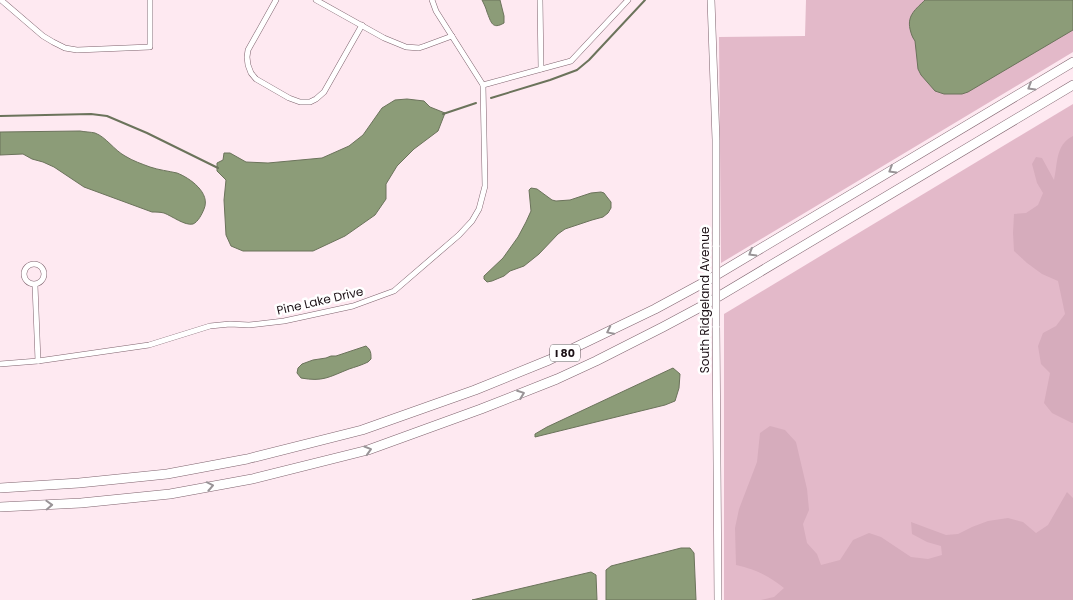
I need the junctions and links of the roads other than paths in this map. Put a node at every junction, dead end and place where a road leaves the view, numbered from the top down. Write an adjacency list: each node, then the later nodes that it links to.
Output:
1 (1, 0): 2 (street)
2 (150, 0)
3 (276, 0): 9 (street)
4 (316, 0): 9 (street)
5 (432, 0): 10 (street)
6 (540, 0): 12 (street)
7 (628, 0): 12 (street)
8 (711, 0): 20 (street, South Ridgeland Avenue, bridge)
9 (362, 26): 10 (street)
10 (452, 36): 13 (street)
11 (1073, 62): 18 (highway, I 80, one-way to 18)
12 (541, 69): 13 (street)
13 (483, 85): 16 (street, Pine Lake Drive)
14 (1073, 85): 19 (highway, I 80, one-way to 14)
15 (35, 285): 15 (street); 16 (street)
16 (38, 361): 17 (street, Pine Lake Drive)
17 (0, 364)
18 (0, 488)
19 (0, 507)
20 (718, 600)

